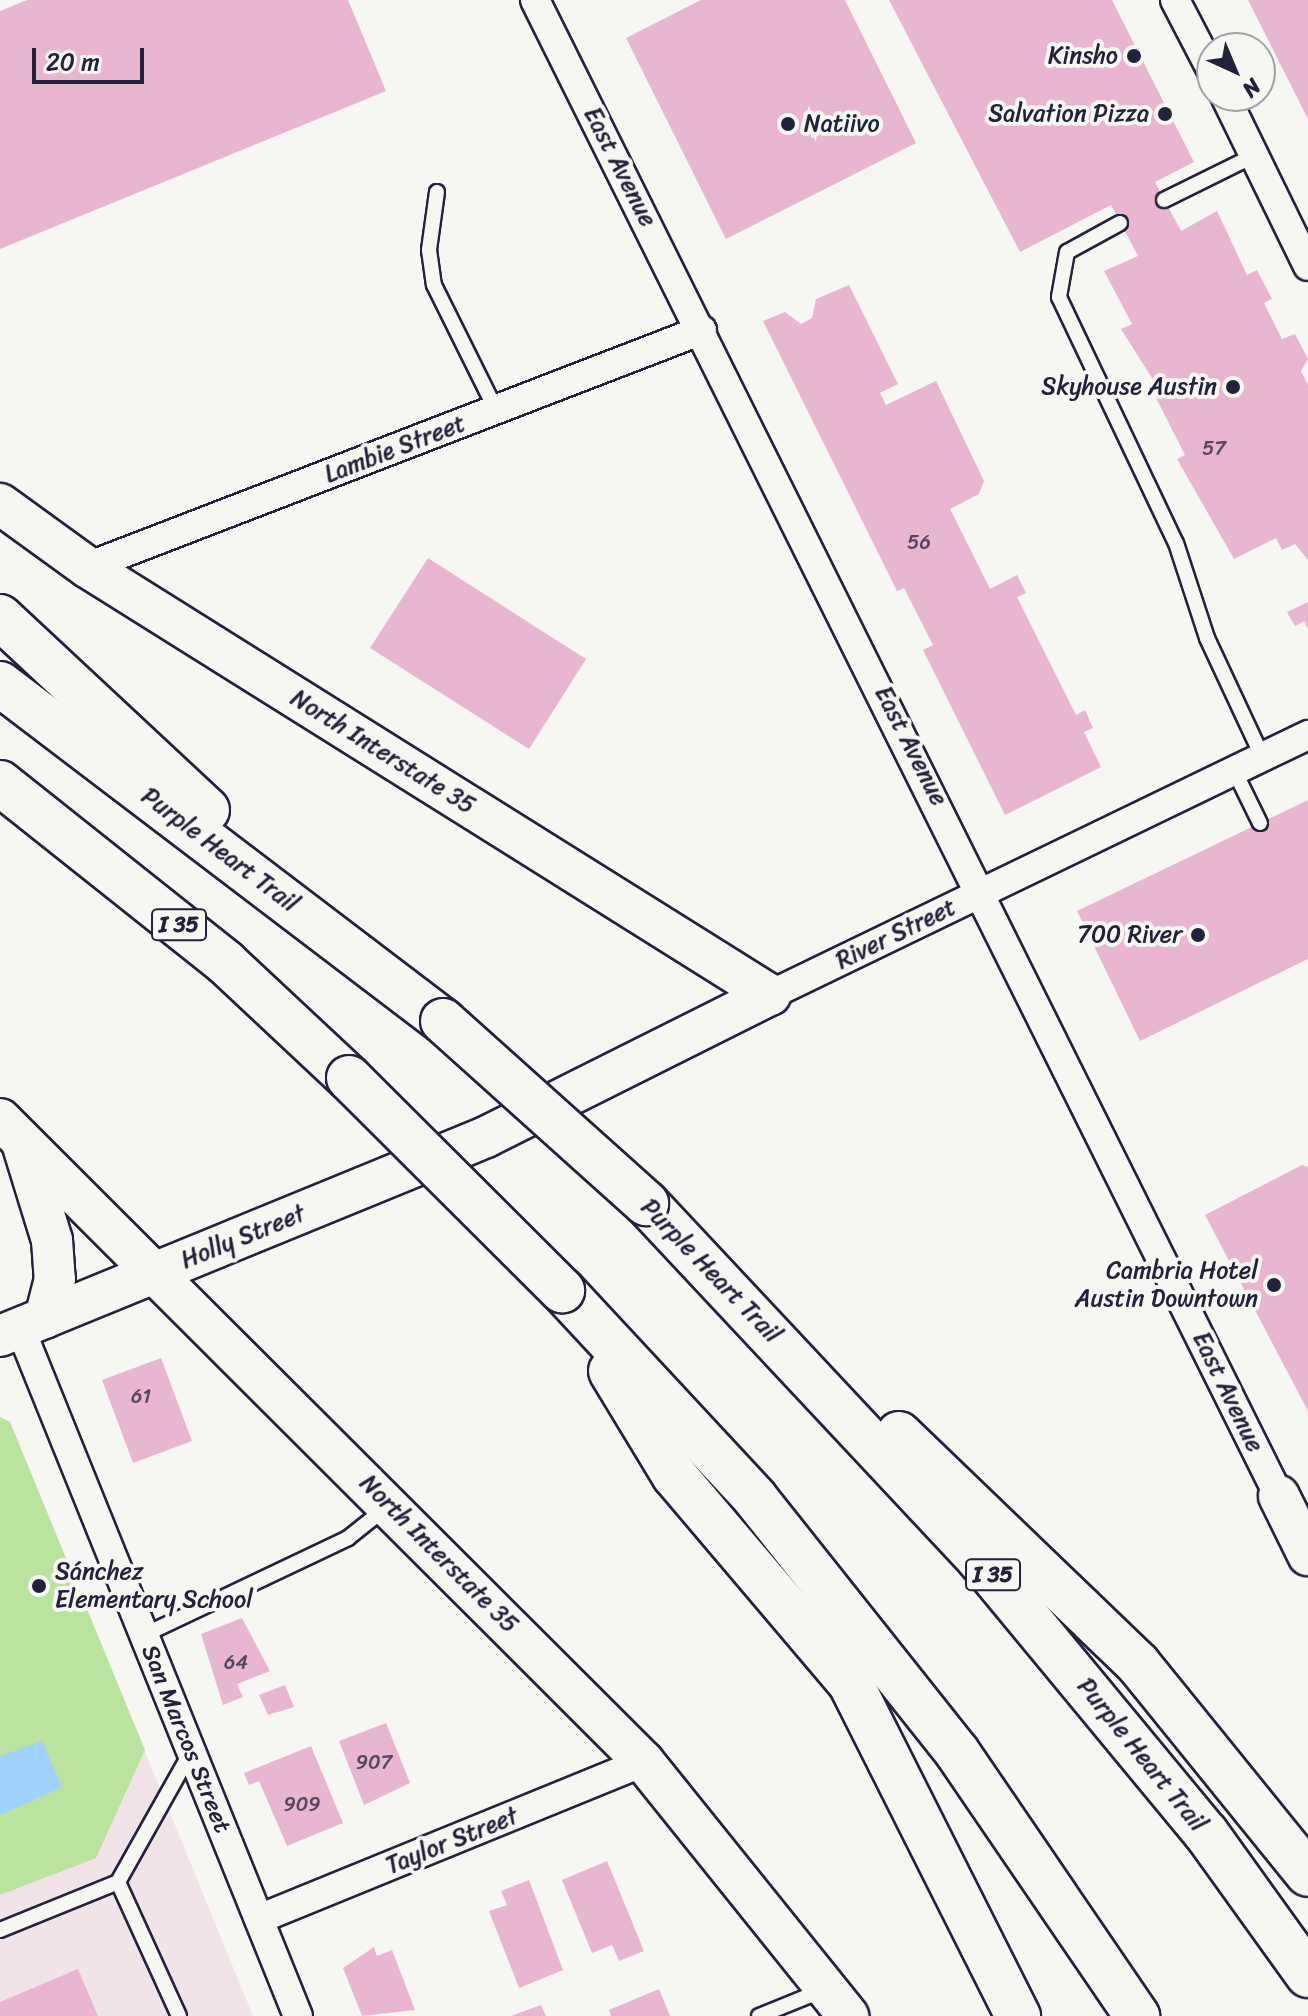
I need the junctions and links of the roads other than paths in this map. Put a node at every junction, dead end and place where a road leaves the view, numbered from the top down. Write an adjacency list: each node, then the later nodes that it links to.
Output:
1 (535, 0): 10 (street, East Avenue)
2 (1175, 0): 3 (street)
3 (1196, 40)
4 (1233, 112): 5 (street)
5 (1255, 155): 7 (lane); 9 (street)
6 (437, 192): 11 (lane)
7 (1164, 200)
8 (1120, 223): 17 (lane)
9 (1308, 266)
10 (702, 330): 11 (street, Lambie Street); 21 (street, East Avenue)
11 (496, 410): 13 (street, Lambie Street)
12 (0, 504): 13 (main road, North Interstate 35)
13 (87, 567): 23 (main road, North Interstate 35)
14 (0, 617): 22 (highway)
15 (0, 684): 22 (highway, Purple Heart Trail / I 35)
16 (1308, 735): 17 (street, River Street)
17 (1263, 758): 18 (street, River Street)
18 (1234, 770): 20 (lane); 21 (street, River Street)
19 (0, 783): 28 (highway, I 35, bridge)
20 (1260, 823)
21 (985, 892): 23 (street, River Street); 30 (street, East Avenue)
22 (350, 948): 26 (highway, Purple Heart Trail / I 35, bridge)
23 (770, 995): 25 (main road, River Street)
24 (11, 1130): 27 (main road, North Interstate 35); 29 (main road)
25 (486, 1137): 27 (main road, Holly Street)
26 (646, 1203): 36 (highway); 40 (highway, Purple Heart Trail / I 35)
27 (159, 1271): 29 (main road, Holly Street); 31 (main road, North Interstate 35)
28 (562, 1290): 45 (highway); 46 (highway, I 35)
29 (22, 1327): 33 (street, San Marcos Street)
30 (1279, 1496): 32 (main road)
31 (390, 1504): 33 (lane); 35 (main road, North Interstate 35)
32 (1308, 1555)
33 (144, 1635): 34 (street, San Marcos Street)
34 (191, 1752): 37 (lane); 38 (street, San Marcos Street)
35 (644, 1762): 38 (street, Taylor Street); 41 (main road, North Interstate 35)
36 (1308, 1874)
37 (118, 1882): 39 (lane); 42 (lane)
38 (259, 1919): 43 (street, San Marcos Street)
39 (0, 1930)
40 (1308, 1975)
41 (838, 2002): 44 (lane)
42 (179, 2016)
43 (298, 2016)
44 (759, 2016)
45 (1018, 2016)
46 (1137, 2016)

